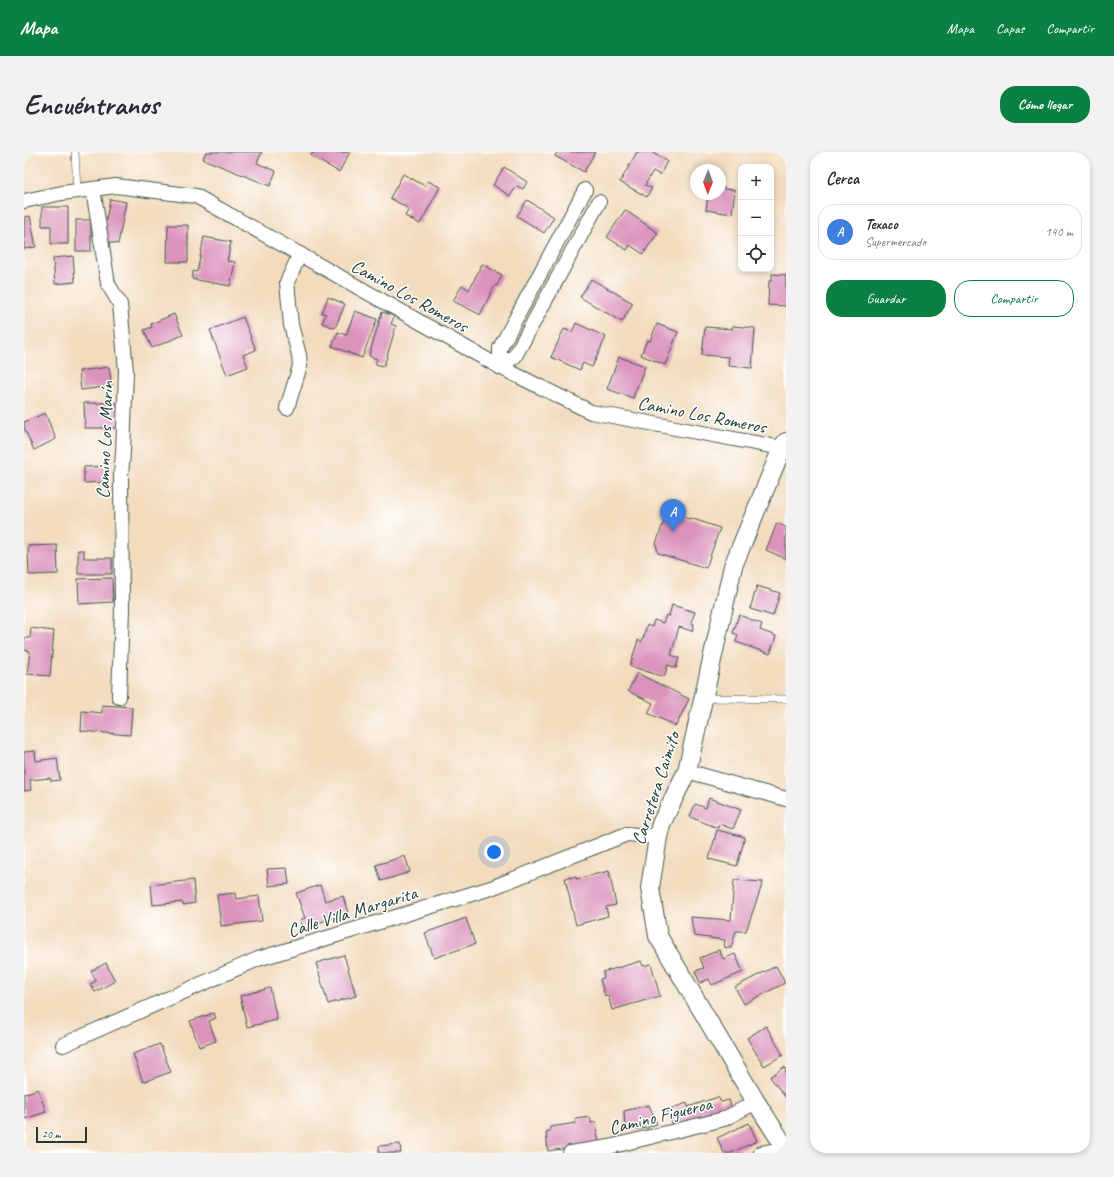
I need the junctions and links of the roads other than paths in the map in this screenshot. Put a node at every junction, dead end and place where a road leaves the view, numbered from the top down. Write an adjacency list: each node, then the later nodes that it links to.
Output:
1 (75, 152): 4 (lane)
2 (93, 189): 4 (street, Camino Los Romeros); 7 (street, Camino Los Romeros); 11 (street, Camino Los Marín)
3 (585, 190): 8 (street)
4 (77, 191): 5 (street, Camino Los Romeros)
5 (24, 201)
6 (599, 202): 8 (street)
7 (300, 254): 8 (street, Camino Los Romeros); 9 (street)
8 (500, 367): 10 (street, Camino Los Romeros)
9 (287, 408)
10 (784, 445): 12 (street, Carretera Caimito)
11 (119, 697)
12 (703, 698): 13 (lane); 14 (street, Carretera Caimito)
13 (786, 699)
14 (687, 770): 15 (street); 16 (street, Carretera Caimito)
15 (786, 799)
16 (658, 837): 17 (street, Calle Villa Margarita); 18 (street, Carretera Caimito)
17 (63, 1045)
18 (756, 1102): 19 (street, Carretera Caimito); 20 (street, Camino Figueroa)
19 (786, 1149): 21 (street)
20 (570, 1153)
21 (761, 1153)

